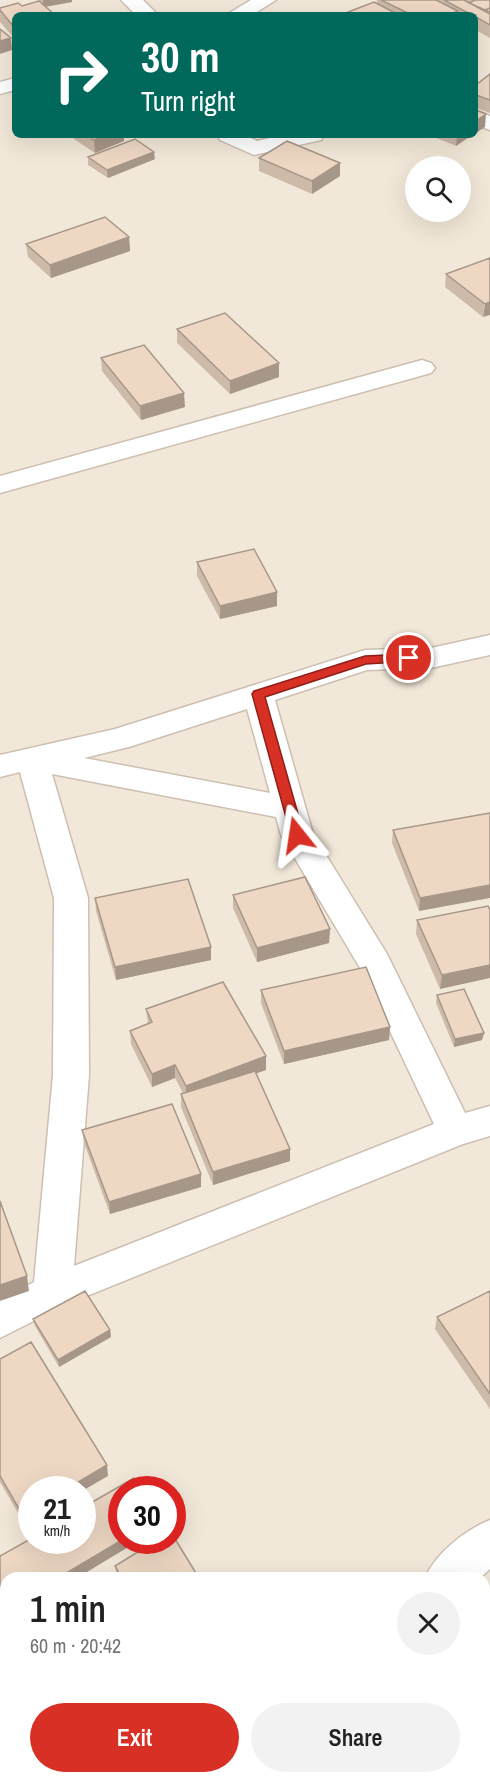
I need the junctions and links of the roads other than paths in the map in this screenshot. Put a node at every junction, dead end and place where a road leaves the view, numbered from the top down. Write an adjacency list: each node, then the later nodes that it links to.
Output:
1 (131, 0): 3 (street)
2 (266, 0): 4 (street)
3 (145, 12)
4 (242, 12)
5 (234, 138): 6 (street)
6 (299, 138)
7 (422, 368): 8 (street)
8 (0, 485)
9 (490, 645): 10 (street)
10 (258, 694): 11 (street); 12 (street)
11 (16, 762): 12 (street); 14 (street)
12 (290, 808): 13 (street)
13 (473, 1126): 14 (street)
14 (53, 1292): 15 (street)
15 (0, 1320)
16 (490, 1541): 17 (street)
17 (454, 1572)

